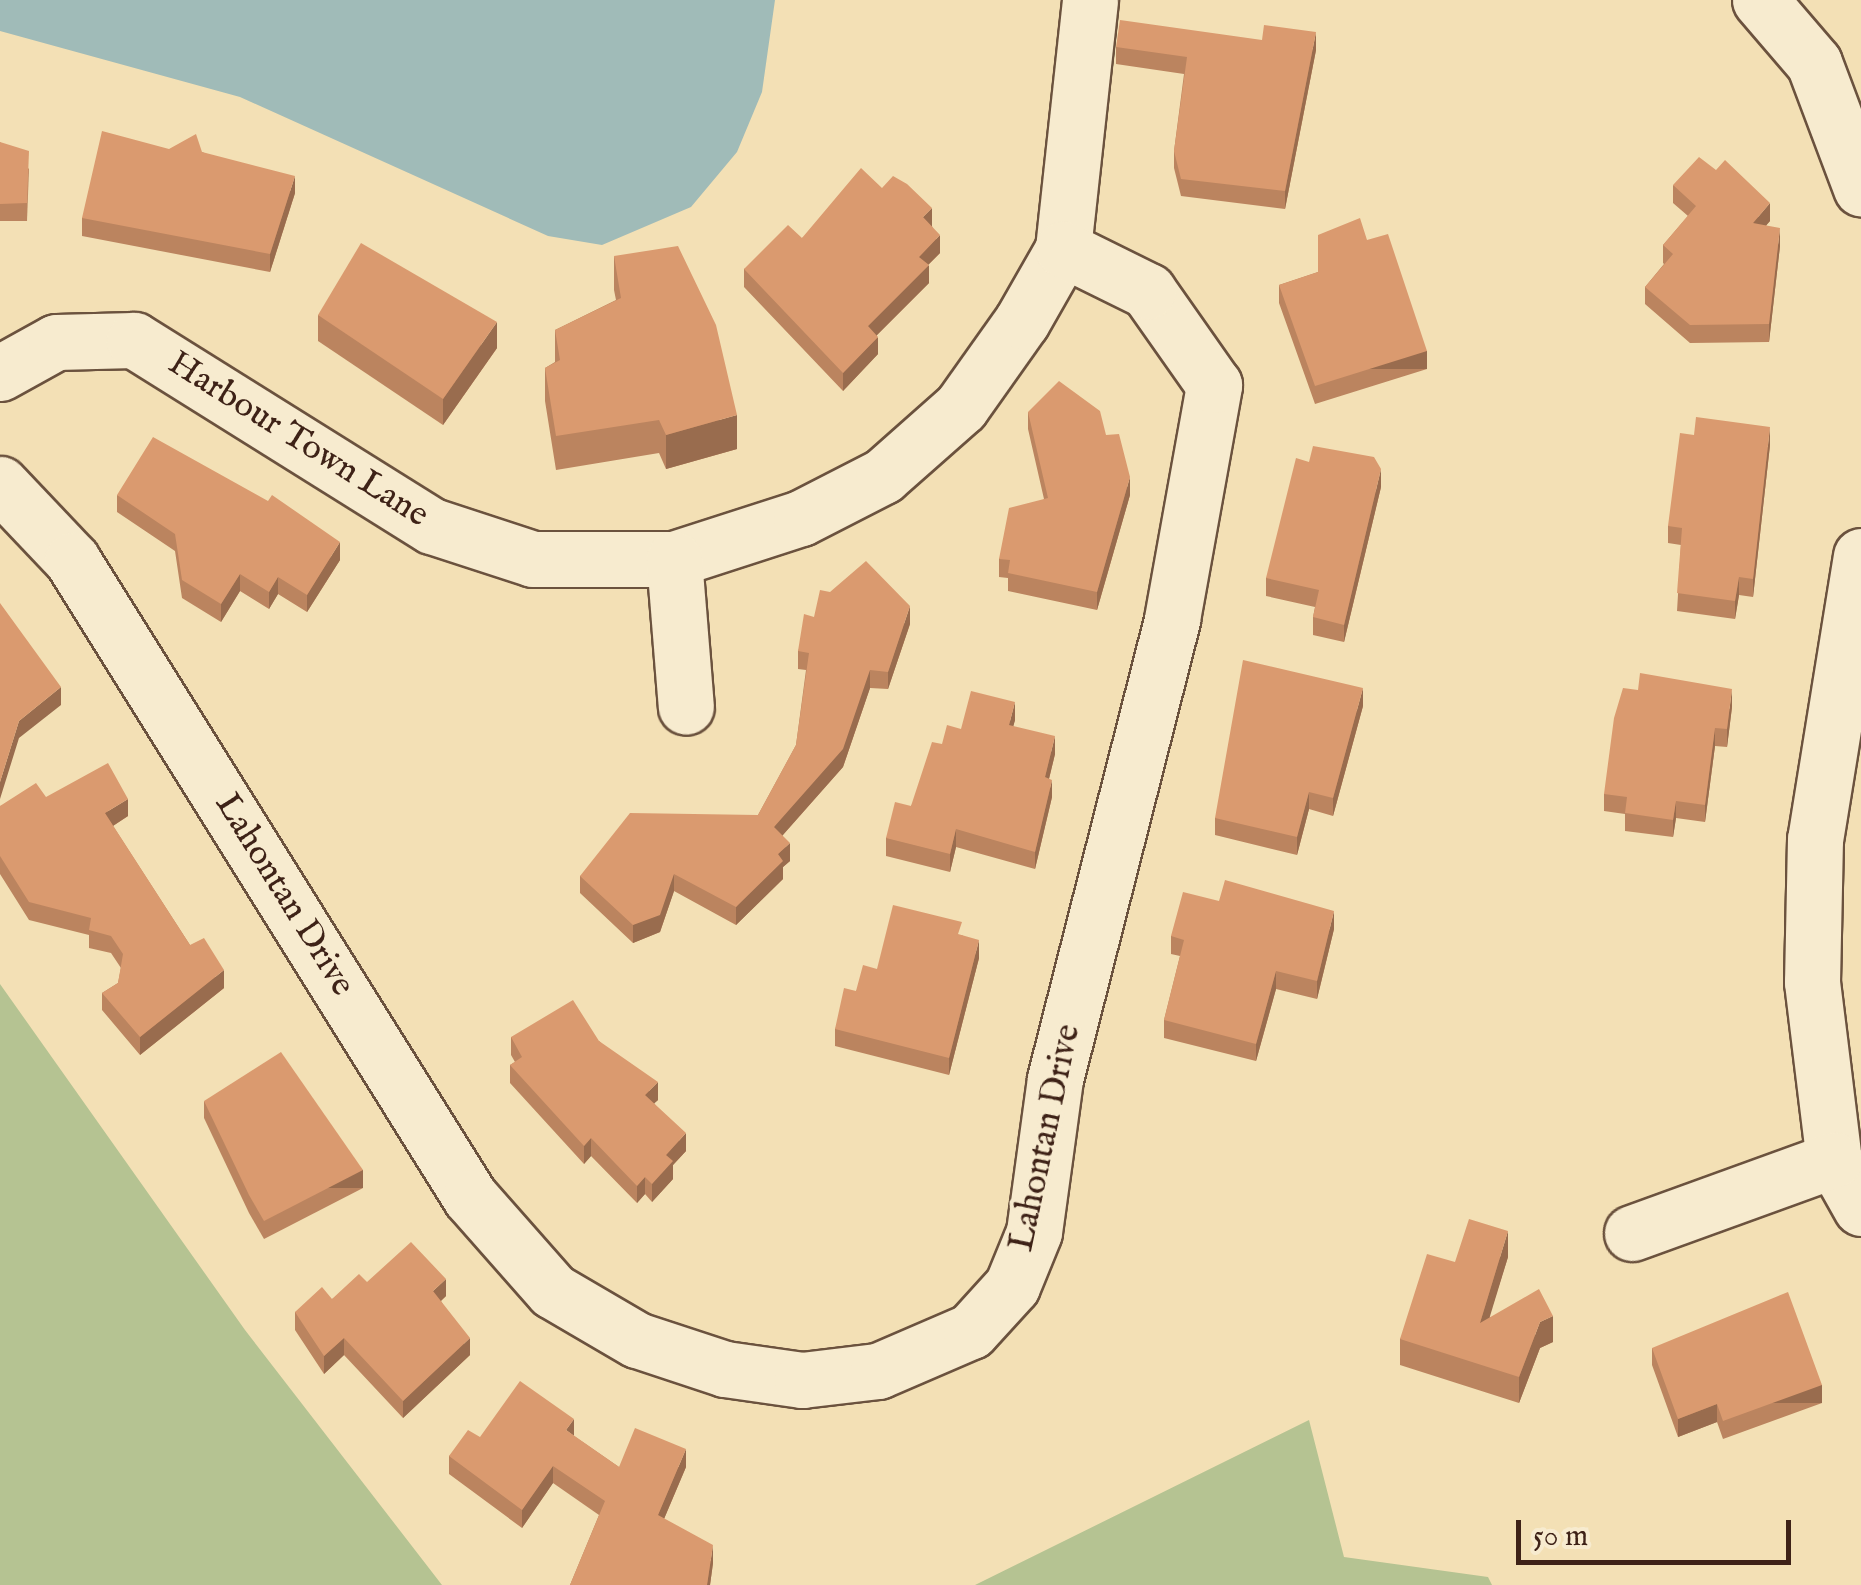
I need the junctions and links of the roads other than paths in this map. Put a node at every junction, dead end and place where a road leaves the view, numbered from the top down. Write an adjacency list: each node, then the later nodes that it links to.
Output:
1 (1090, 0): 4 (street, Harbour Town Lane)
2 (1760, 0): 3 (street)
3 (1858, 166)
4 (1063, 248): 6 (street, Lahontan Drive); 8 (street, Harbour Town Lane)
5 (0, 373): 8 (street, Harbour Town Lane)
6 (0, 484)
7 (1861, 556): 10 (street)
8 (674, 558): 9 (street)
9 (686, 707)
10 (1834, 1160): 11 (street); 12 (street)
11 (1861, 1208)
12 (1632, 1233)

